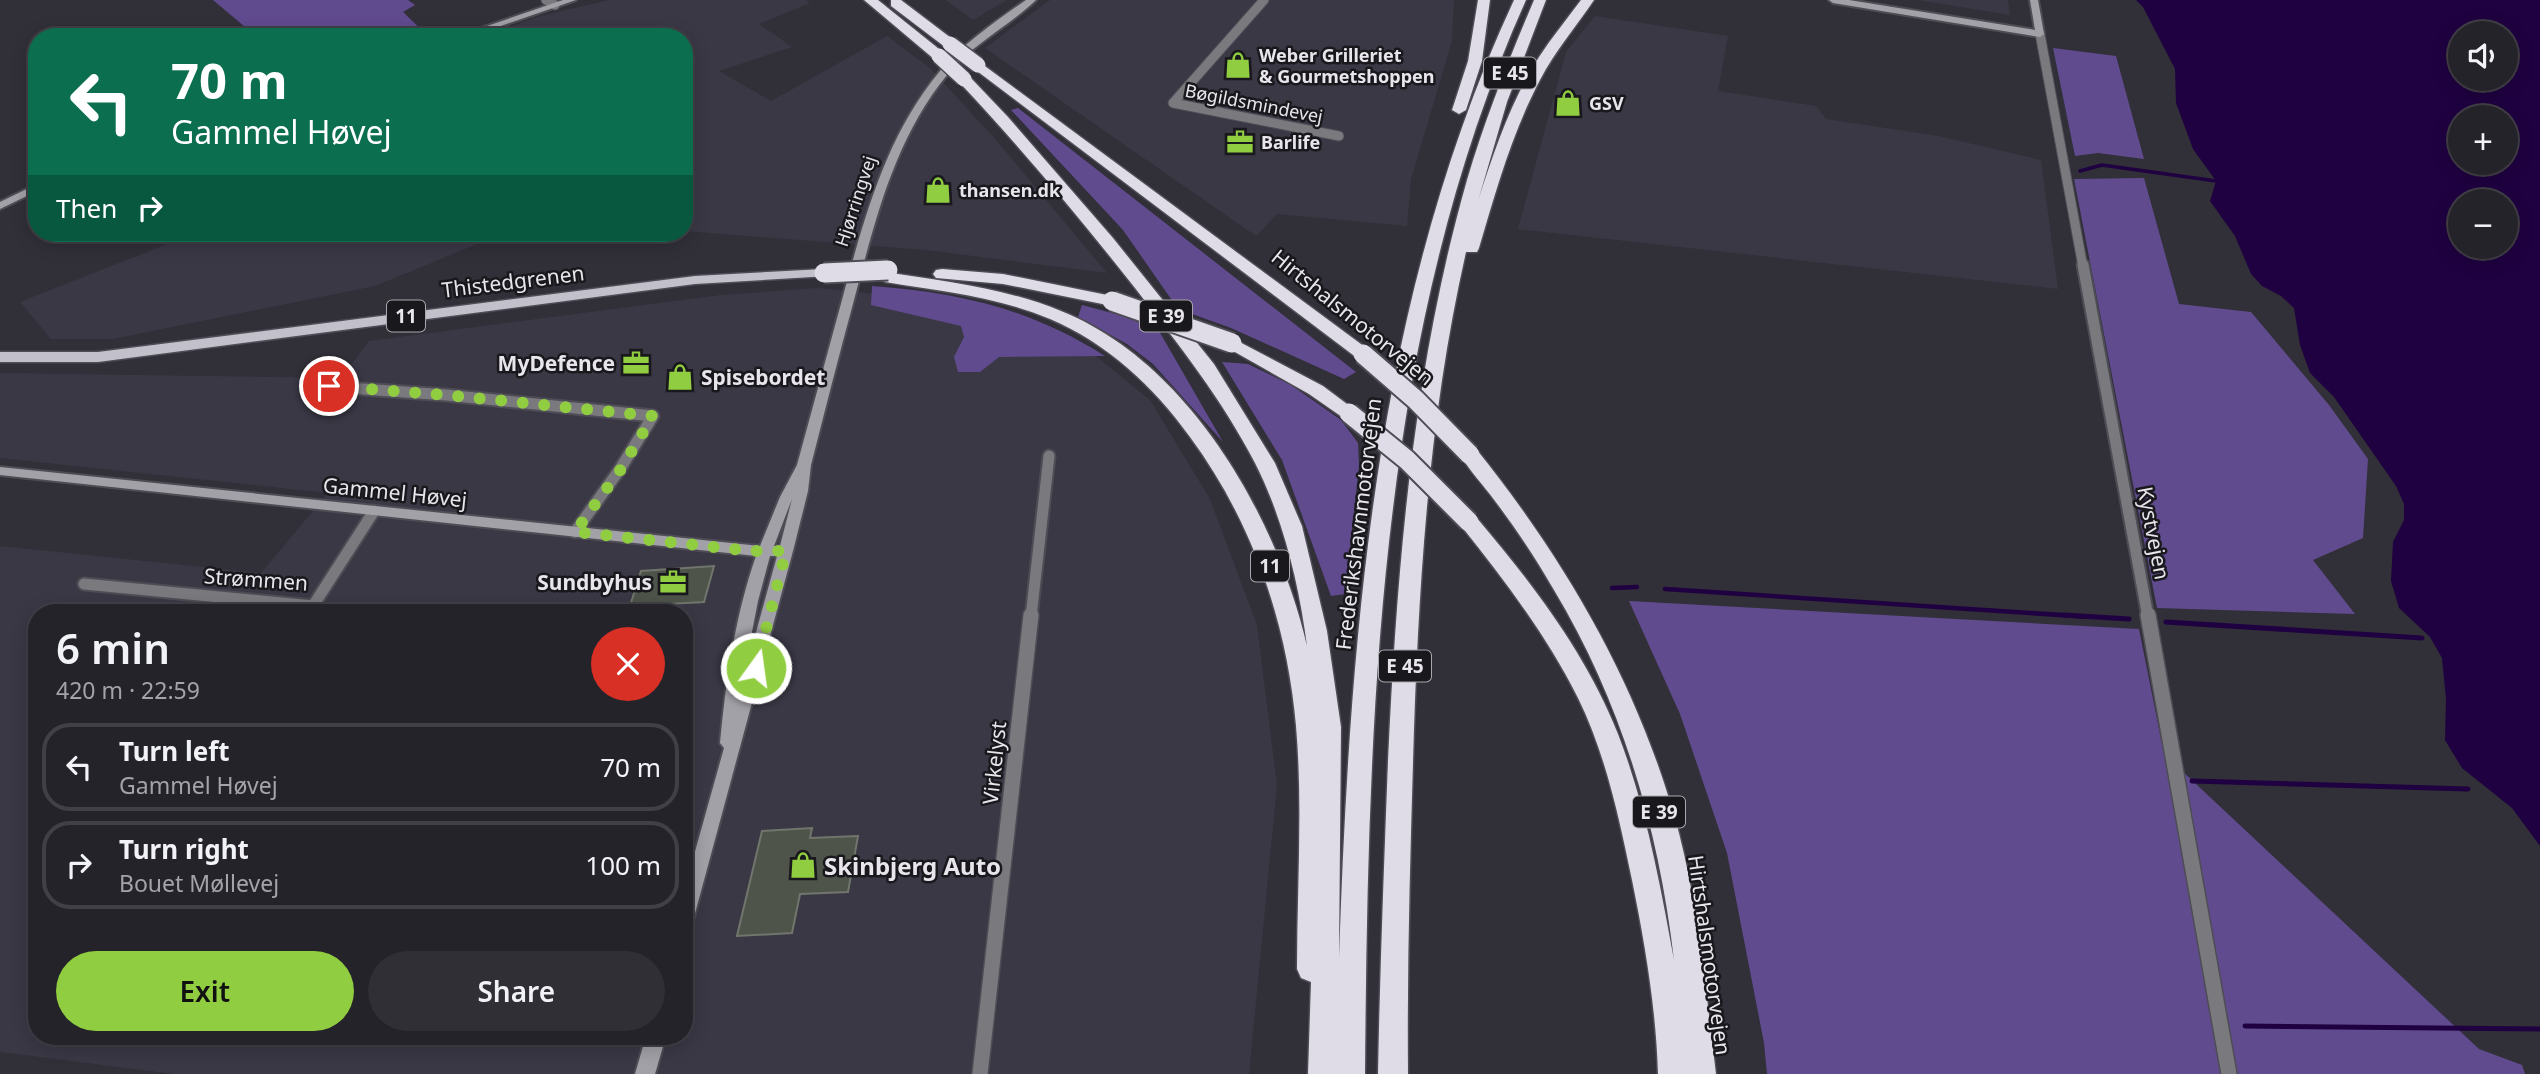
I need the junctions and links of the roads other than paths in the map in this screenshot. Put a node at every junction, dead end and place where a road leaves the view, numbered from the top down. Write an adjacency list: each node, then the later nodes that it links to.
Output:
1 (572, 0): 12 (main road)
2 (870, 0): 40 (highway, E 39, bridge)
3 (892, 0): 44 (highway, Hirtshalsmotorvejen / E 39, bridge)
4 (1032, 0): 25 (main road, Hjørringvej)
5 (1264, 0): 15 (street, Bøgildsmindevej)
6 (1484, 0): 20 (highway)
7 (1520, 0): 20 (highway, Frederikshavnmotorvejen / E 45)
8 (1540, 0): 22 (highway, E 45)
9 (1588, 0): 22 (highway)
10 (1833, 0): 14 (main road)
11 (2034, 0): 14 (main road, Kystvejen)
12 (550, 2): 13 (main road)
13 (482, 28)
14 (2040, 34): 45 (street, Kystvejen)
15 (1339, 136)
16 (28, 192): 17 (main road)
17 (0, 206)
18 (818, 273): 19 (highway, 11, bridge); 21 (main road, Thistedgrenen / 11)
19 (887, 274): 39 (highway, 11); 43 (highway, 11, bridge)
20 (1411, 344): 41 (highway, Frederikshavnmotorvejen / E 45)
21 (0, 358)
22 (1435, 367): 42 (highway, E 45)
23 (321, 386): 28 (street)
24 (1049, 456): 38 (street, Virkelyst)
25 (804, 465): 29 (main road, Hjørringvej); 30 (main road, Hjørringvej)
26 (0, 471): 27 (main road, Gammel Høvej)
27 (374, 511): 28 (main road, Gammel Høvej); 33 (street, Strømmen)
28 (575, 532): 29 (main road, Gammel Høvej)
29 (766, 551): 30 (main road, Gammel Høvej); 34 (main road, Hjørringvej)
30 (786, 551): 34 (main road, Hjørringvej)
31 (84, 584): 32 (street, Strømmen)
32 (292, 604)
33 (314, 604)
34 (726, 762): 35 (main road, Hjørringvej)
35 (693, 891)
36 (653, 1045): 37 (main road)
37 (645, 1074)
38 (980, 1074)
39 (1312, 1074)
40 (1323, 1074)
41 (1350, 1074)
42 (1393, 1074)
43 (1672, 1074)
44 (1701, 1074)
45 (2229, 1074)

